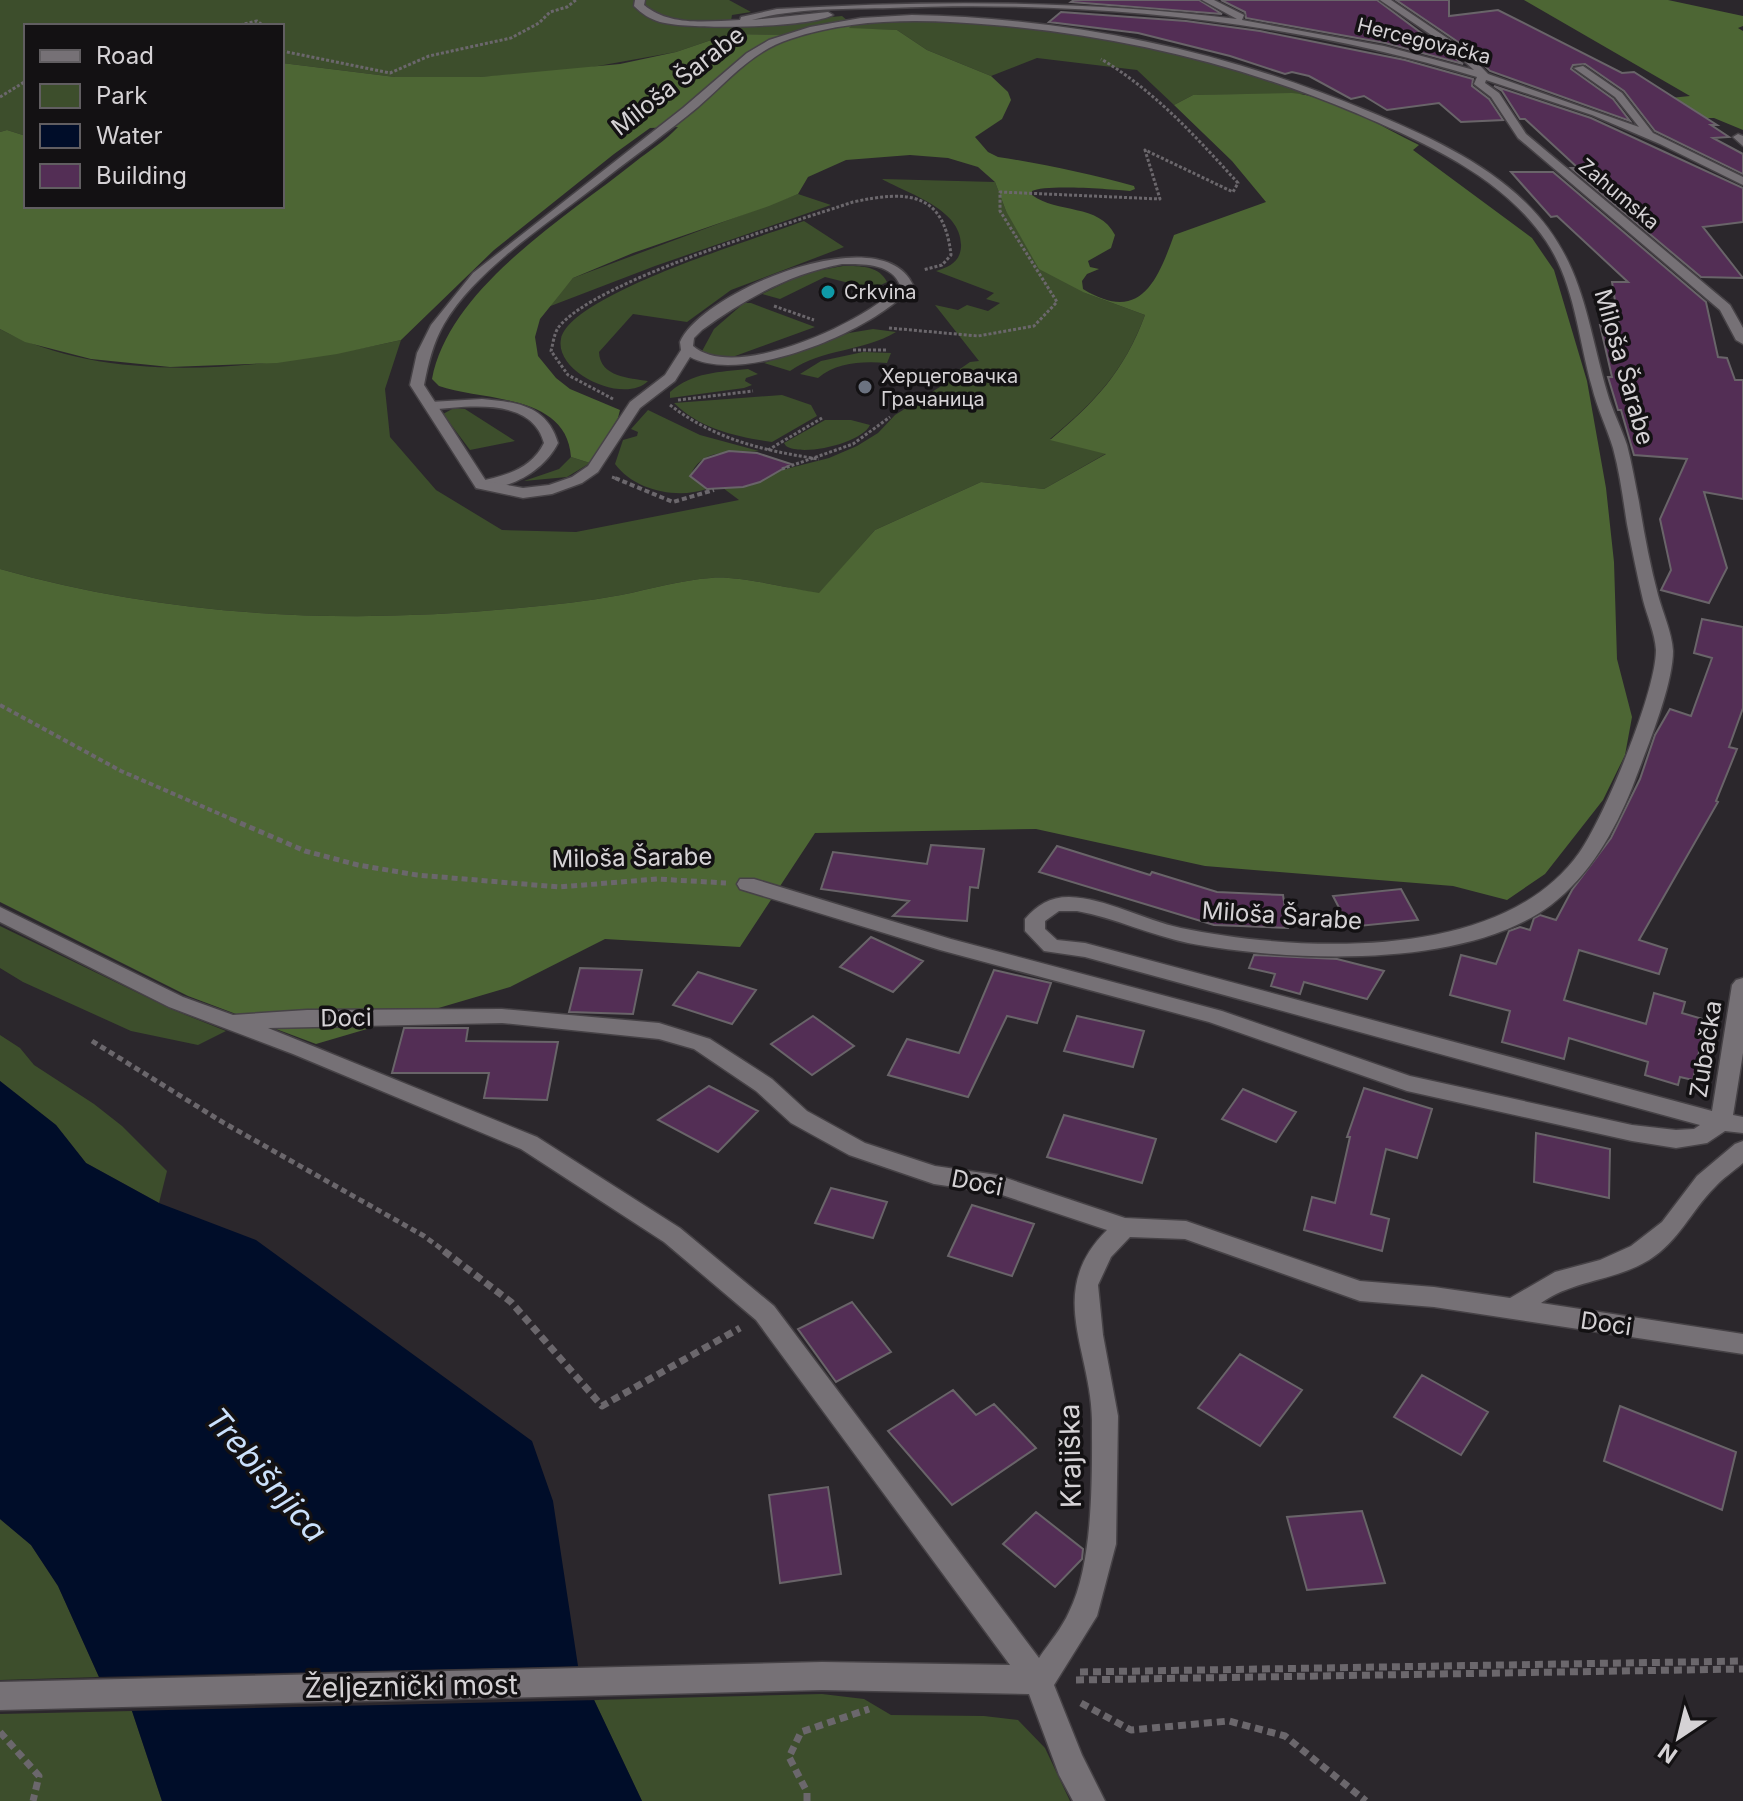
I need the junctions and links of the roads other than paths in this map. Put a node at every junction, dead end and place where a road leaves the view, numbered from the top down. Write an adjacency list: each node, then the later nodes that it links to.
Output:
1 (640, 0): 8 (street)
2 (1207, 0): 9 (street)
3 (1385, 0): 11 (street)
4 (974, 1): 5 (street, Hercegovačka); 7 (street); 8 (street, Hercegovačka)
5 (993, 1): 9 (street, Hercegovačka)
6 (923, 17): 8 (street); 18 (street, Miloša Šarabe); 24 (street, Miloša Šarabe)
7 (1023, 18)
8 (751, 23)
9 (1251, 23): 11 (street, Hercegovačka)
10 (1579, 68): 12 (street)
11 (1483, 74): 12 (street, Hercegovačka); 14 (street, Zahumska)
12 (1648, 133): 13 (street, Hercegovačka)
13 (1743, 182)
14 (1743, 340)
15 (688, 350): 16 (street); 16 (street); 17 (street)
16 (727, 363): 17 (street)
17 (670, 378): 19 (street)
18 (430, 406): 19 (street, Miloša Šarabe); 19 (lane)
19 (481, 485)
20 (747, 884): 24 (street)
21 (0, 914): 23 (street)
22 (1743, 985): 24 (street, Zubačka)
23 (232, 1023): 26 (street, Doci); 29 (street)
24 (1732, 1123)
25 (1743, 1150): 27 (street)
26 (1125, 1227): 27 (street, Doci); 29 (street, Krajiška)
27 (1511, 1311): 28 (street, Doci)
28 (1743, 1344)
29 (1042, 1676): 30 (street, Željeznički most); 31 (street)
30 (0, 1696)
31 (1090, 1801)

